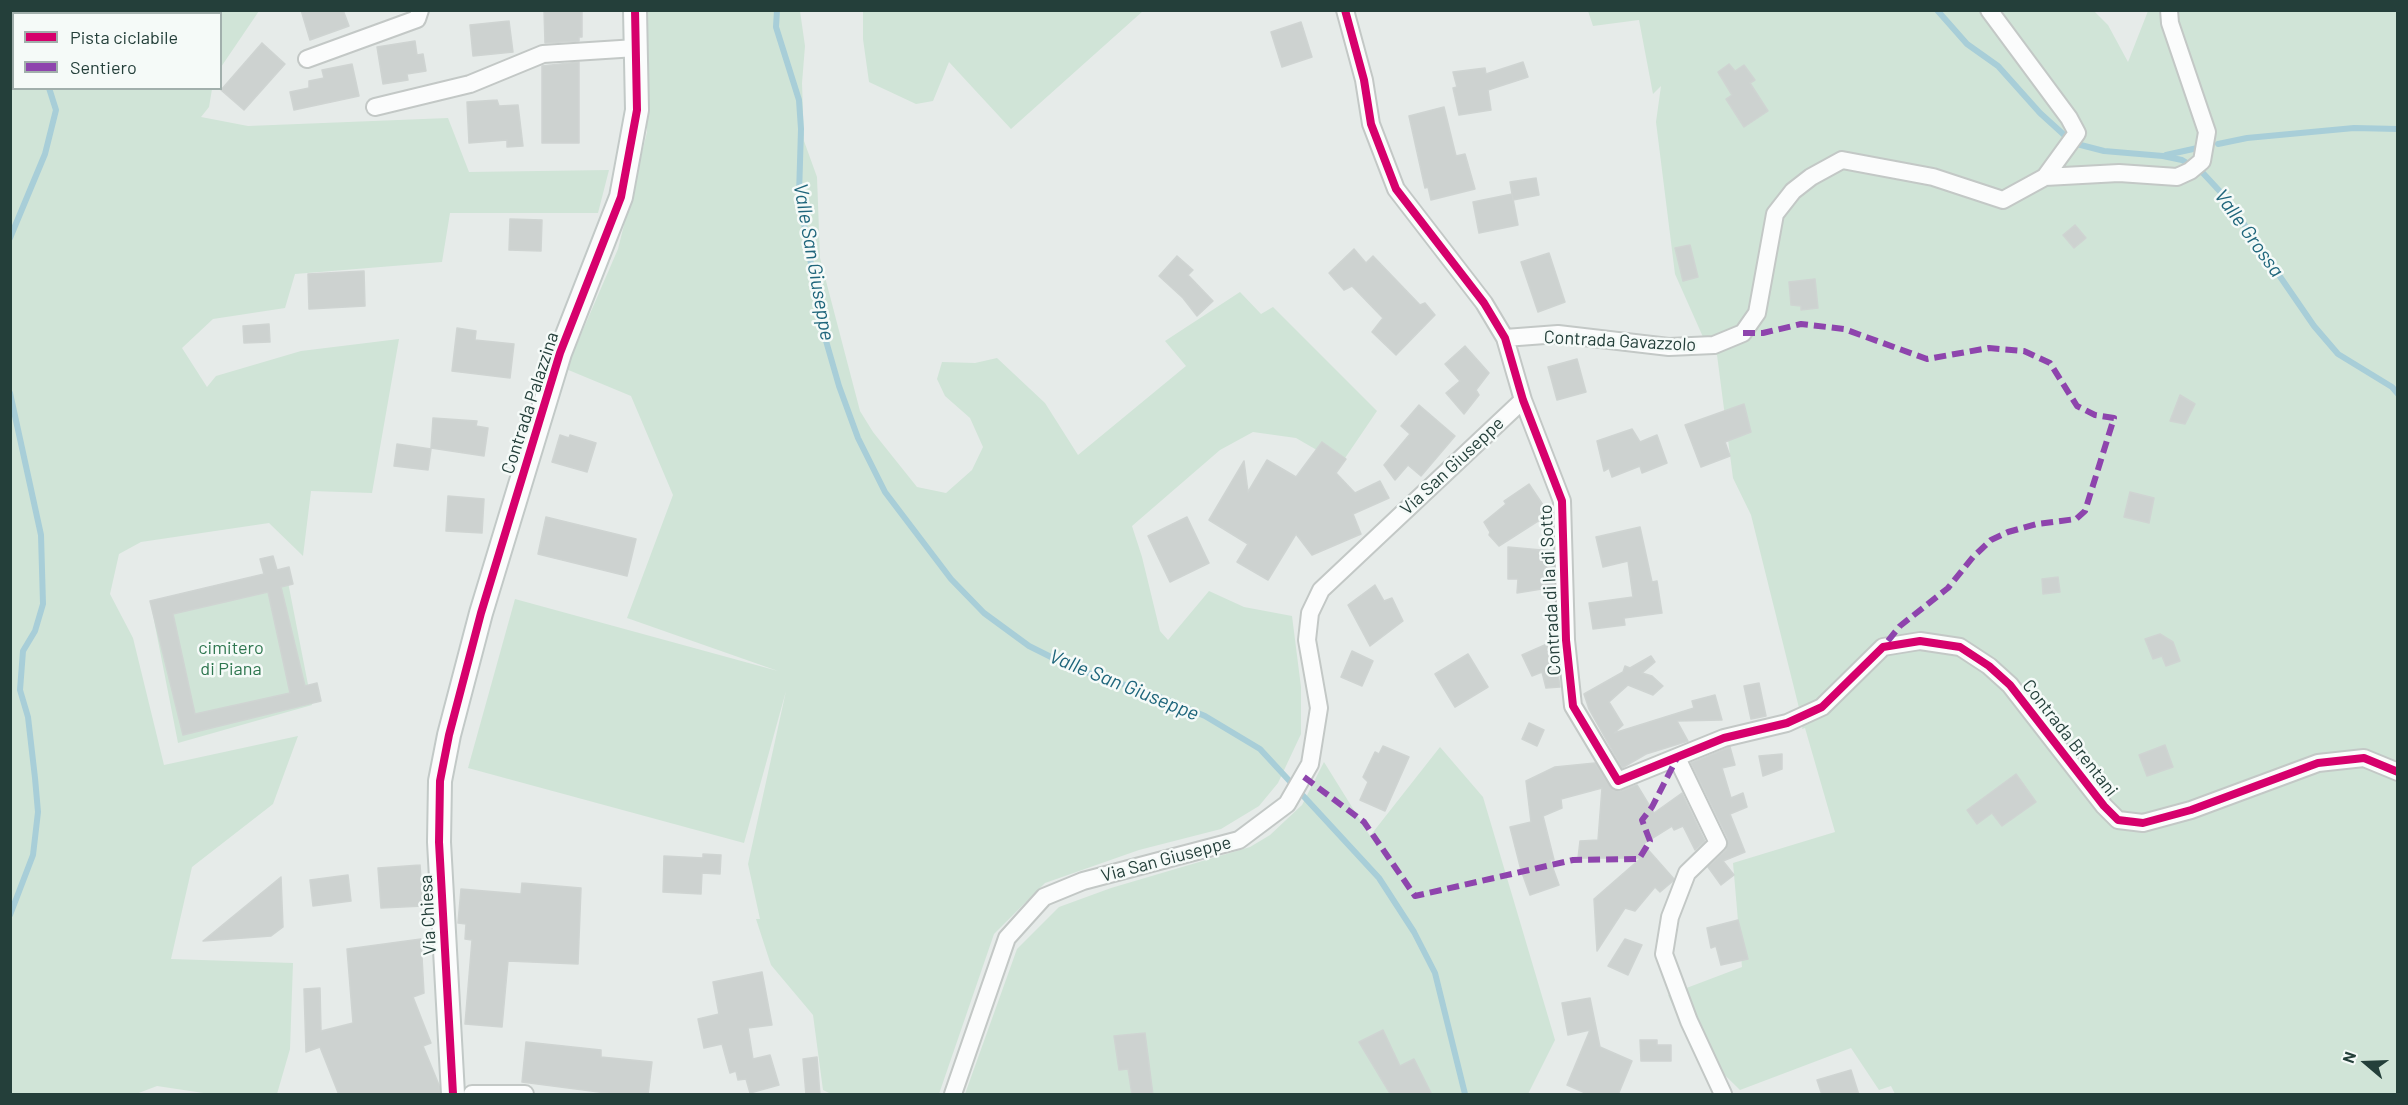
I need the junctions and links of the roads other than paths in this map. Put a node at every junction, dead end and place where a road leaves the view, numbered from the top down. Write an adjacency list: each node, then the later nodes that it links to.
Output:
1 (420, 10): 7 (street)
2 (635, 10): 6 (street, Contrada Palazzina)
3 (1345, 10): 10 (street)
4 (1989, 10): 9 (street)
5 (2169, 10): 9 (street, Contrada Gavazzolo)
6 (636, 48): 8 (street); 12 (street, Contrada Palazzina)
7 (307, 59)
8 (375, 107)
9 (2045, 177): 10 (street, Contrada Gavazzolo)
10 (1504, 338): 11 (street)
11 (1523, 400): 13 (street, Contrada di la di Sotto); 18 (street, Via San Giuseppe)
12 (449, 735): 15 (street, Via Chiesa)
13 (1677, 758): 14 (street, Contrada Brentani); 19 (street)
14 (2397, 772)
15 (453, 1095)
16 (472, 1095): 17 (street)
17 (525, 1095)
18 (953, 1095)
19 (1723, 1095)

